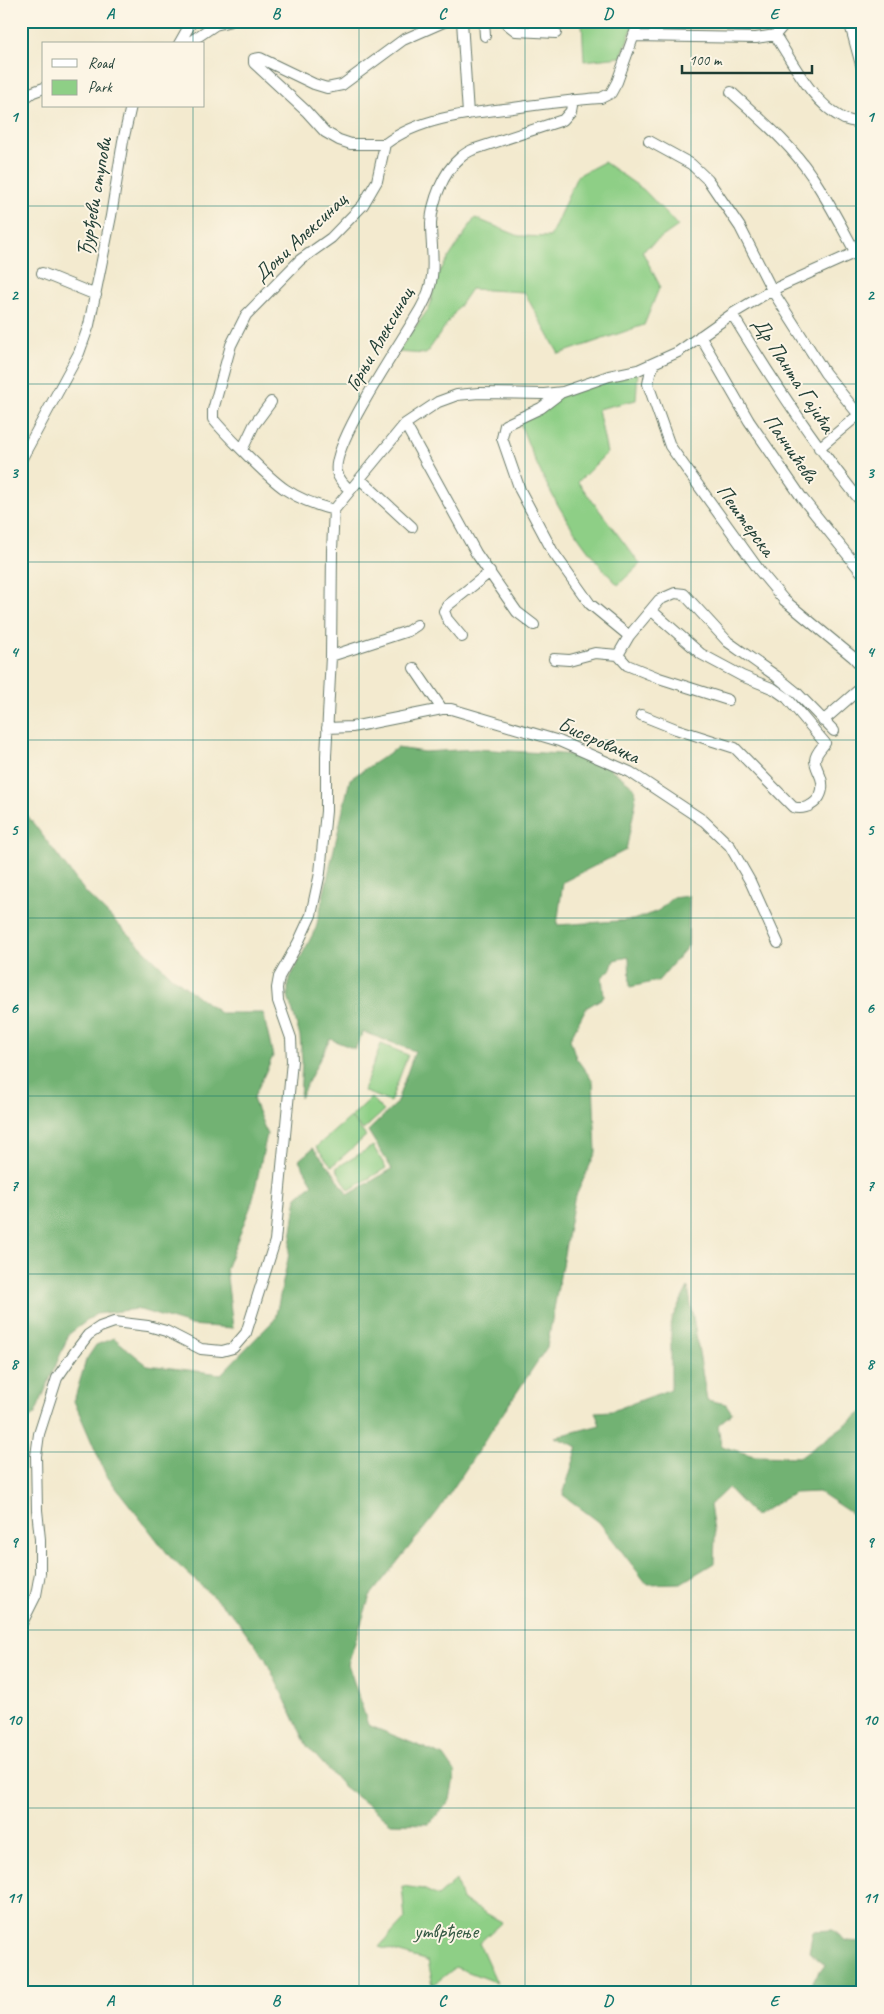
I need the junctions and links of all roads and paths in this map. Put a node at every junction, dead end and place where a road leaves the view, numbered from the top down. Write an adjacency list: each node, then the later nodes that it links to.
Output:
1 (192, 21): 15 (street)
2 (231, 21): 10 (street)
3 (446, 21): 26 (street)
4 (462, 21): 23 (street)
5 (484, 21): 13 (street)
6 (507, 21): 11 (street)
7 (639, 21): 14 (street)
8 (787, 21): 12 (street)
9 (849, 21): 17 (street)
10 (218, 23): 16 (street)
11 (556, 33)
12 (775, 35): 14 (street); 24 (street)
13 (484, 36)
14 (634, 36): 20 (street)
15 (180, 42)
16 (189, 42)
17 (863, 72)
18 (42, 89): 21 (street)
19 (731, 92): 27 (street)
20 (573, 100): 23 (street); 43 (street, Горњи Алексинац)
21 (21, 101)
22 (130, 108): 31 (street, Ђурђеви ступови)
23 (468, 114): 26 (street)
24 (863, 124)
25 (649, 140): 30 (street)
26 (385, 144): 40 (street, Доњи Алексинац)
27 (859, 251): 28 (street); 30 (street)
28 (863, 266)
29 (42, 273): 31 (street, Ђурђеви ступови)
30 (772, 290): 32 (street); 37 (street)
31 (96, 295): 41 (street, Ђурђеви ступови)
32 (732, 314): 33 (street); 39 (street, Др Панта Гајића)
33 (700, 336): 34 (street); 48 (street, Панчићева)
34 (654, 364): 35 (street); 58 (street, Пештерска)
35 (563, 392): 38 (street); 52 (street)
36 (271, 402): 40 (street)
37 (861, 416): 39 (street)
38 (405, 424): 42 (street); 47 (street)
39 (819, 448): 44 (street, Др Панта Гајића)
40 (242, 450): 45 (street)
41 (21, 460)
42 (360, 479): 43 (street); 46 (street)
43 (350, 490): 45 (street)
44 (863, 504)
45 (334, 510): 55 (street)
46 (412, 527)
47 (490, 572): 51 (street); 53 (street)
48 (862, 572)
49 (651, 610): 52 (street); 62 (street, Бисеровачка); 63 (street)
50 (417, 625): 55 (street)
51 (534, 625)
52 (629, 636): 54 (street)
53 (462, 638)
54 (618, 655): 56 (street); 60 (street)
55 (331, 656): 64 (street)
56 (554, 659)
57 (414, 668): 61 (street)
58 (863, 668)
59 (863, 686): 63 (street)
60 (728, 700)
61 (442, 709): 64 (street, Бисеровачка); 66 (street, Бисеровачка)
62 (641, 715)
63 (823, 721): 65 (street)
64 (327, 728): 67 (street)
65 (834, 731)
66 (778, 943)
67 (21, 1624)

